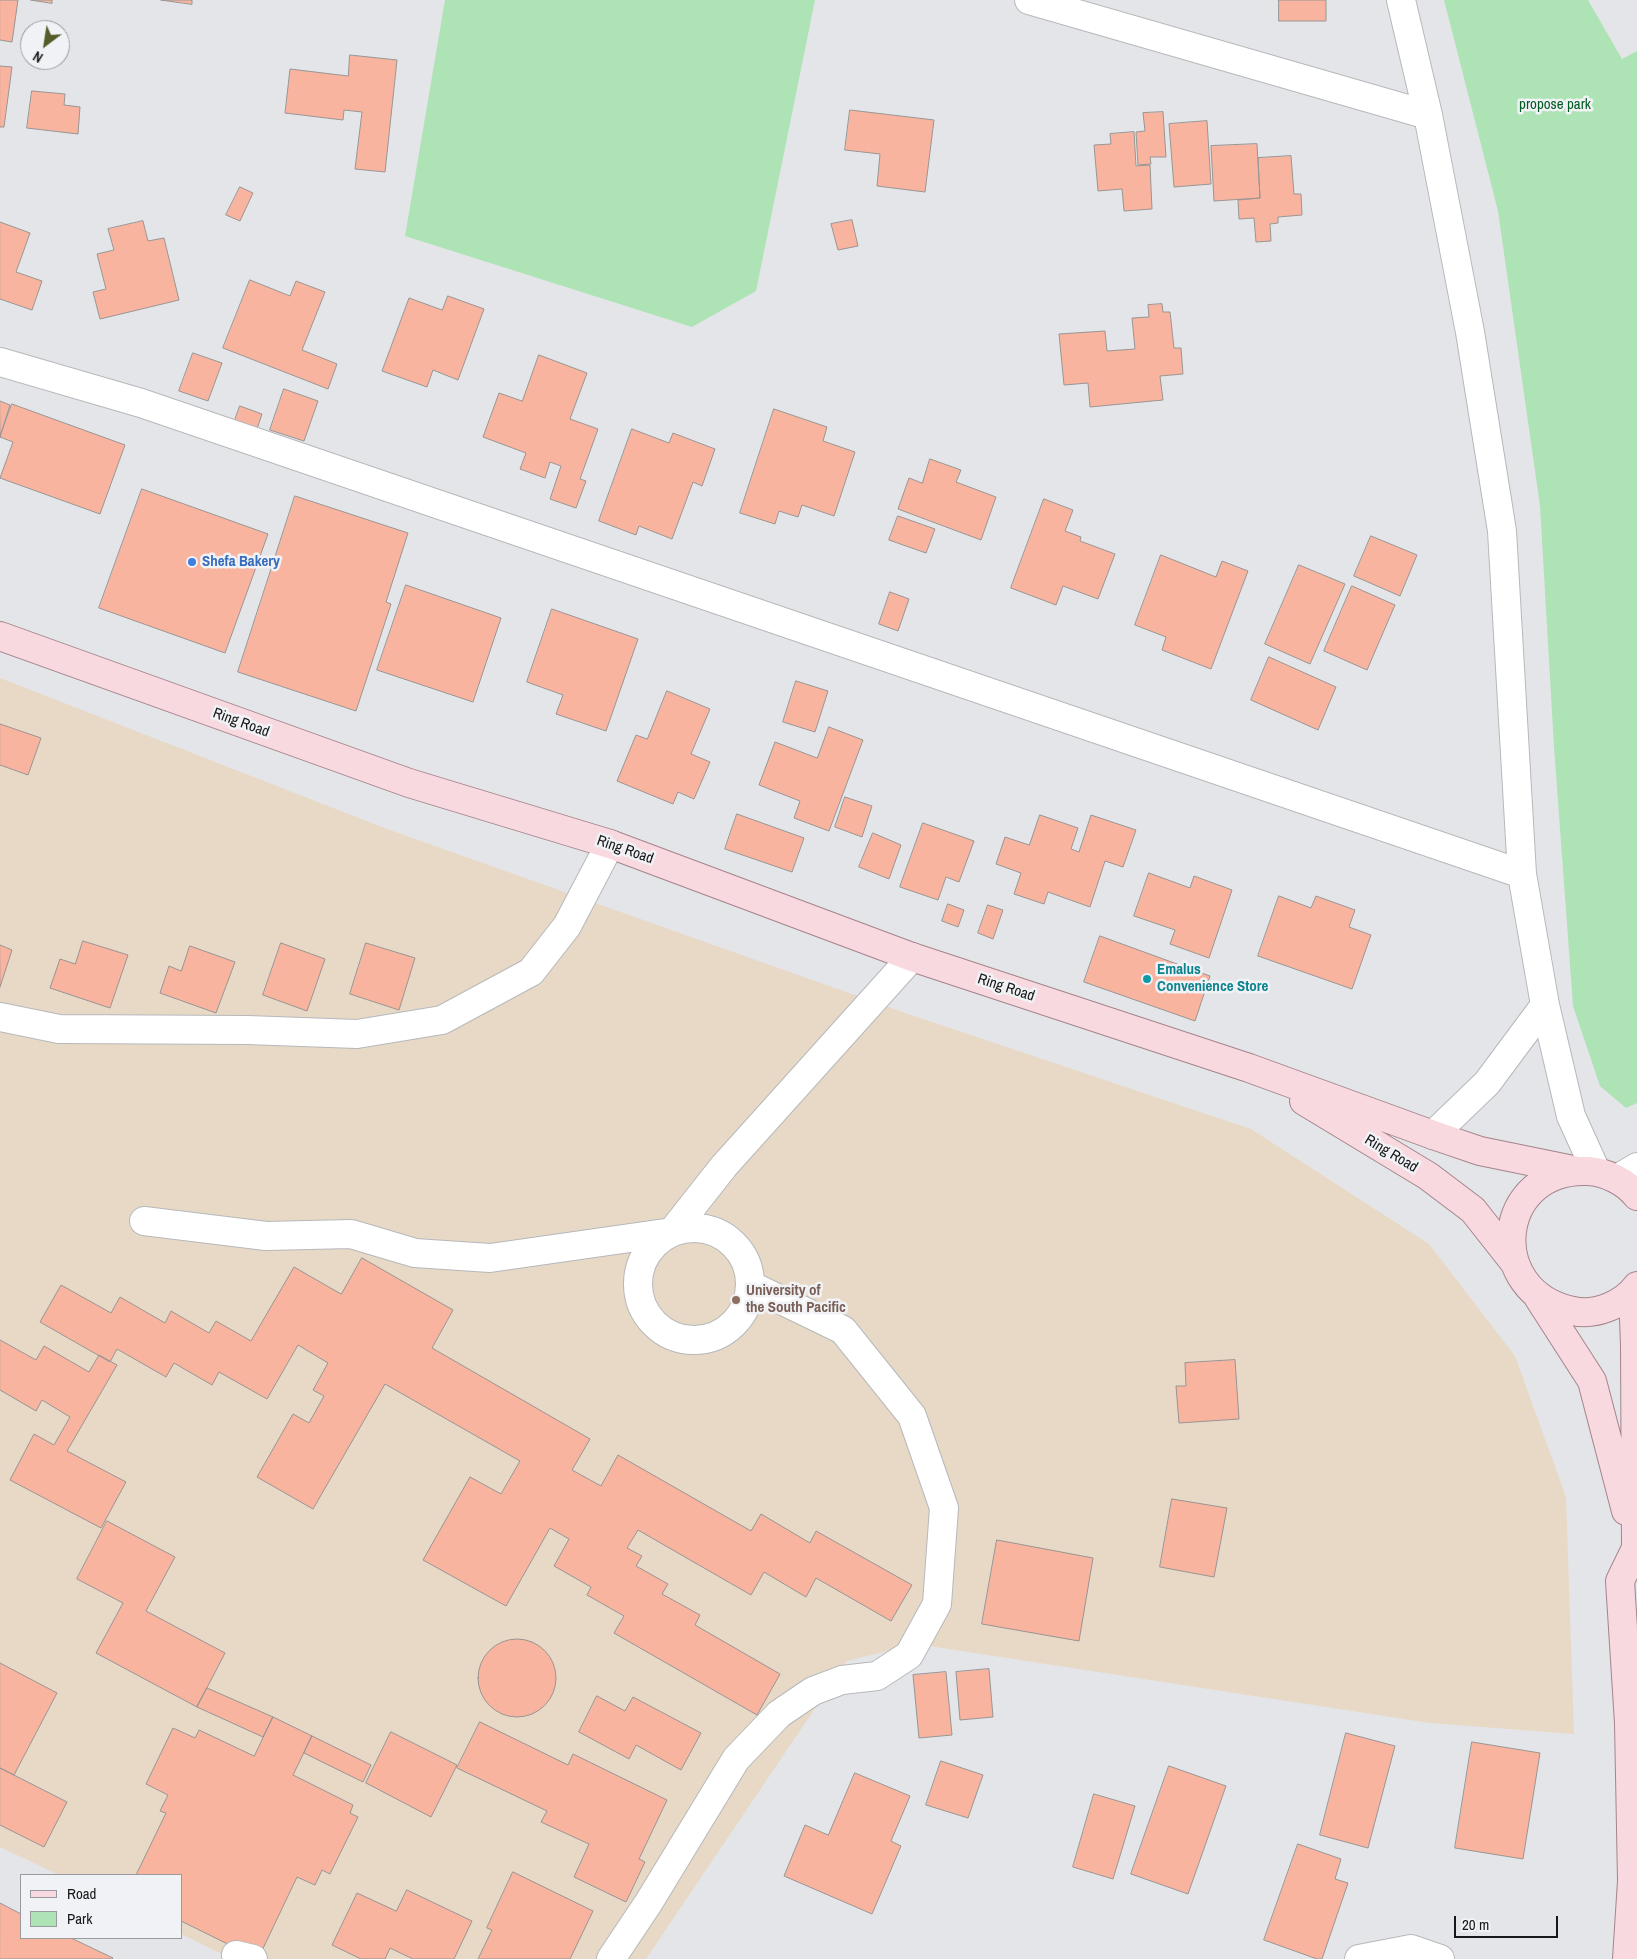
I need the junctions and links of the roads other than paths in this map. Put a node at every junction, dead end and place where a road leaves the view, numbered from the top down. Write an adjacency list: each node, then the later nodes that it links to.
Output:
1 (1029, 0): 3 (street)
2 (1401, 0): 3 (street)
3 (1428, 115): 7 (street)
4 (0, 362): 7 (street)
5 (0, 636): 6 (main road, Ring Road)
6 (610, 844): 8 (main road, Ring Road); 10 (street)
7 (1522, 874): 9 (street)
8 (912, 957): 11 (main road, Ring Road); 15 (street)
9 (1545, 1005): 12 (street); 13 (street)
10 (0, 1017)
11 (1249, 1068): 12 (main road, Ring Road); 16 (main road, Ring Road)
12 (1432, 1135): 13 (main road, Ring Road)
13 (1612, 1177): 16 (main road)
14 (144, 1221): 15 (street)
15 (672, 1232): 17 (street); 17 (street)
16 (1514, 1262): 19 (main road, Ring Road)
17 (750, 1285): 21 (street)
18 (1635, 1288): 19 (main road); 20 (main road)
19 (1538, 1297): 20 (main road)
20 (1636, 1548): 24 (main road)
21 (611, 1959)
22 (1359, 1959): 23 (street)
23 (1440, 1959)
24 (1627, 1959)

